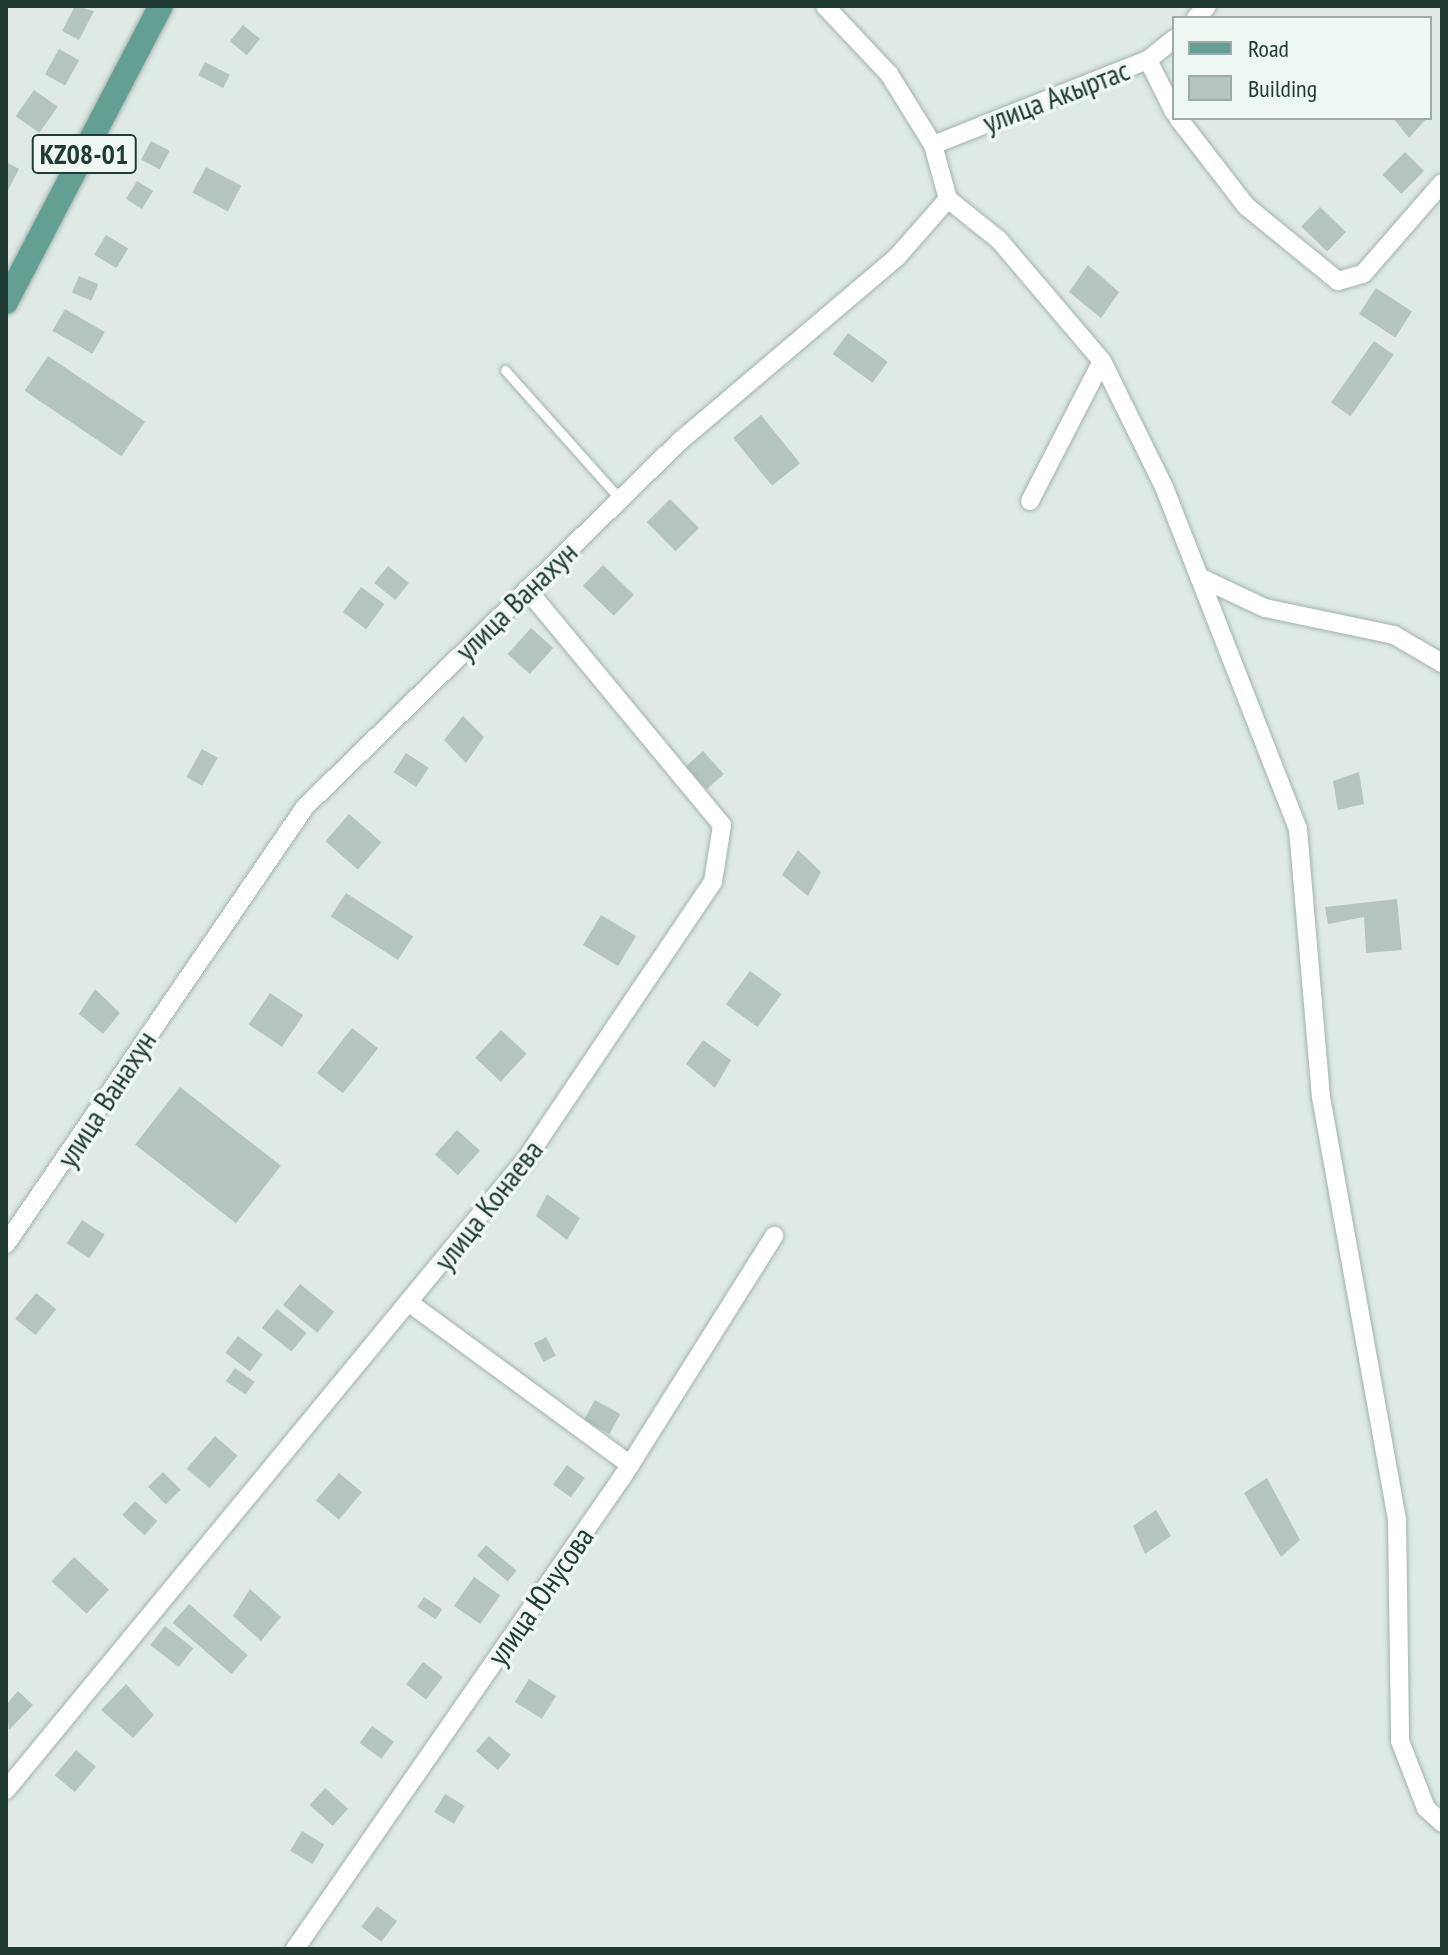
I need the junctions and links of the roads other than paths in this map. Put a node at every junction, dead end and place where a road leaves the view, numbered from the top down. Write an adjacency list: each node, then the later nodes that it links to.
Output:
1 (161, 6): 10 (main road, KZ08-01)
2 (825, 6): 7 (street)
3 (1172, 41): 4 (street, улица Акыртас)
4 (1148, 60): 5 (street); 7 (street, улица Акыртас)
5 (1172, 108)
6 (1180, 120): 8 (street)
7 (933, 145): 9 (street)
8 (1442, 183)
9 (948, 199): 11 (street); 13 (street, улица Ванахун)
10 (6, 302)
11 (1102, 361): 14 (street); 15 (street)
12 (505, 370): 13 (lane)
13 (620, 499): 16 (street, улица Ванахун)
14 (1030, 501)
15 (1199, 577): 17 (street); 23 (street)
16 (527, 589): 19 (street, улица Ванахун); 20 (street, улица Конаева)
17 (1442, 663)
18 (774, 1236): 21 (street, улица Юнусова)
19 (6, 1244)
20 (411, 1304): 21 (street); 22 (street, улица Конаева)
21 (630, 1465): 24 (street, улица Юнусова)
22 (6, 1790)
23 (1442, 1823)
24 (295, 1949)

